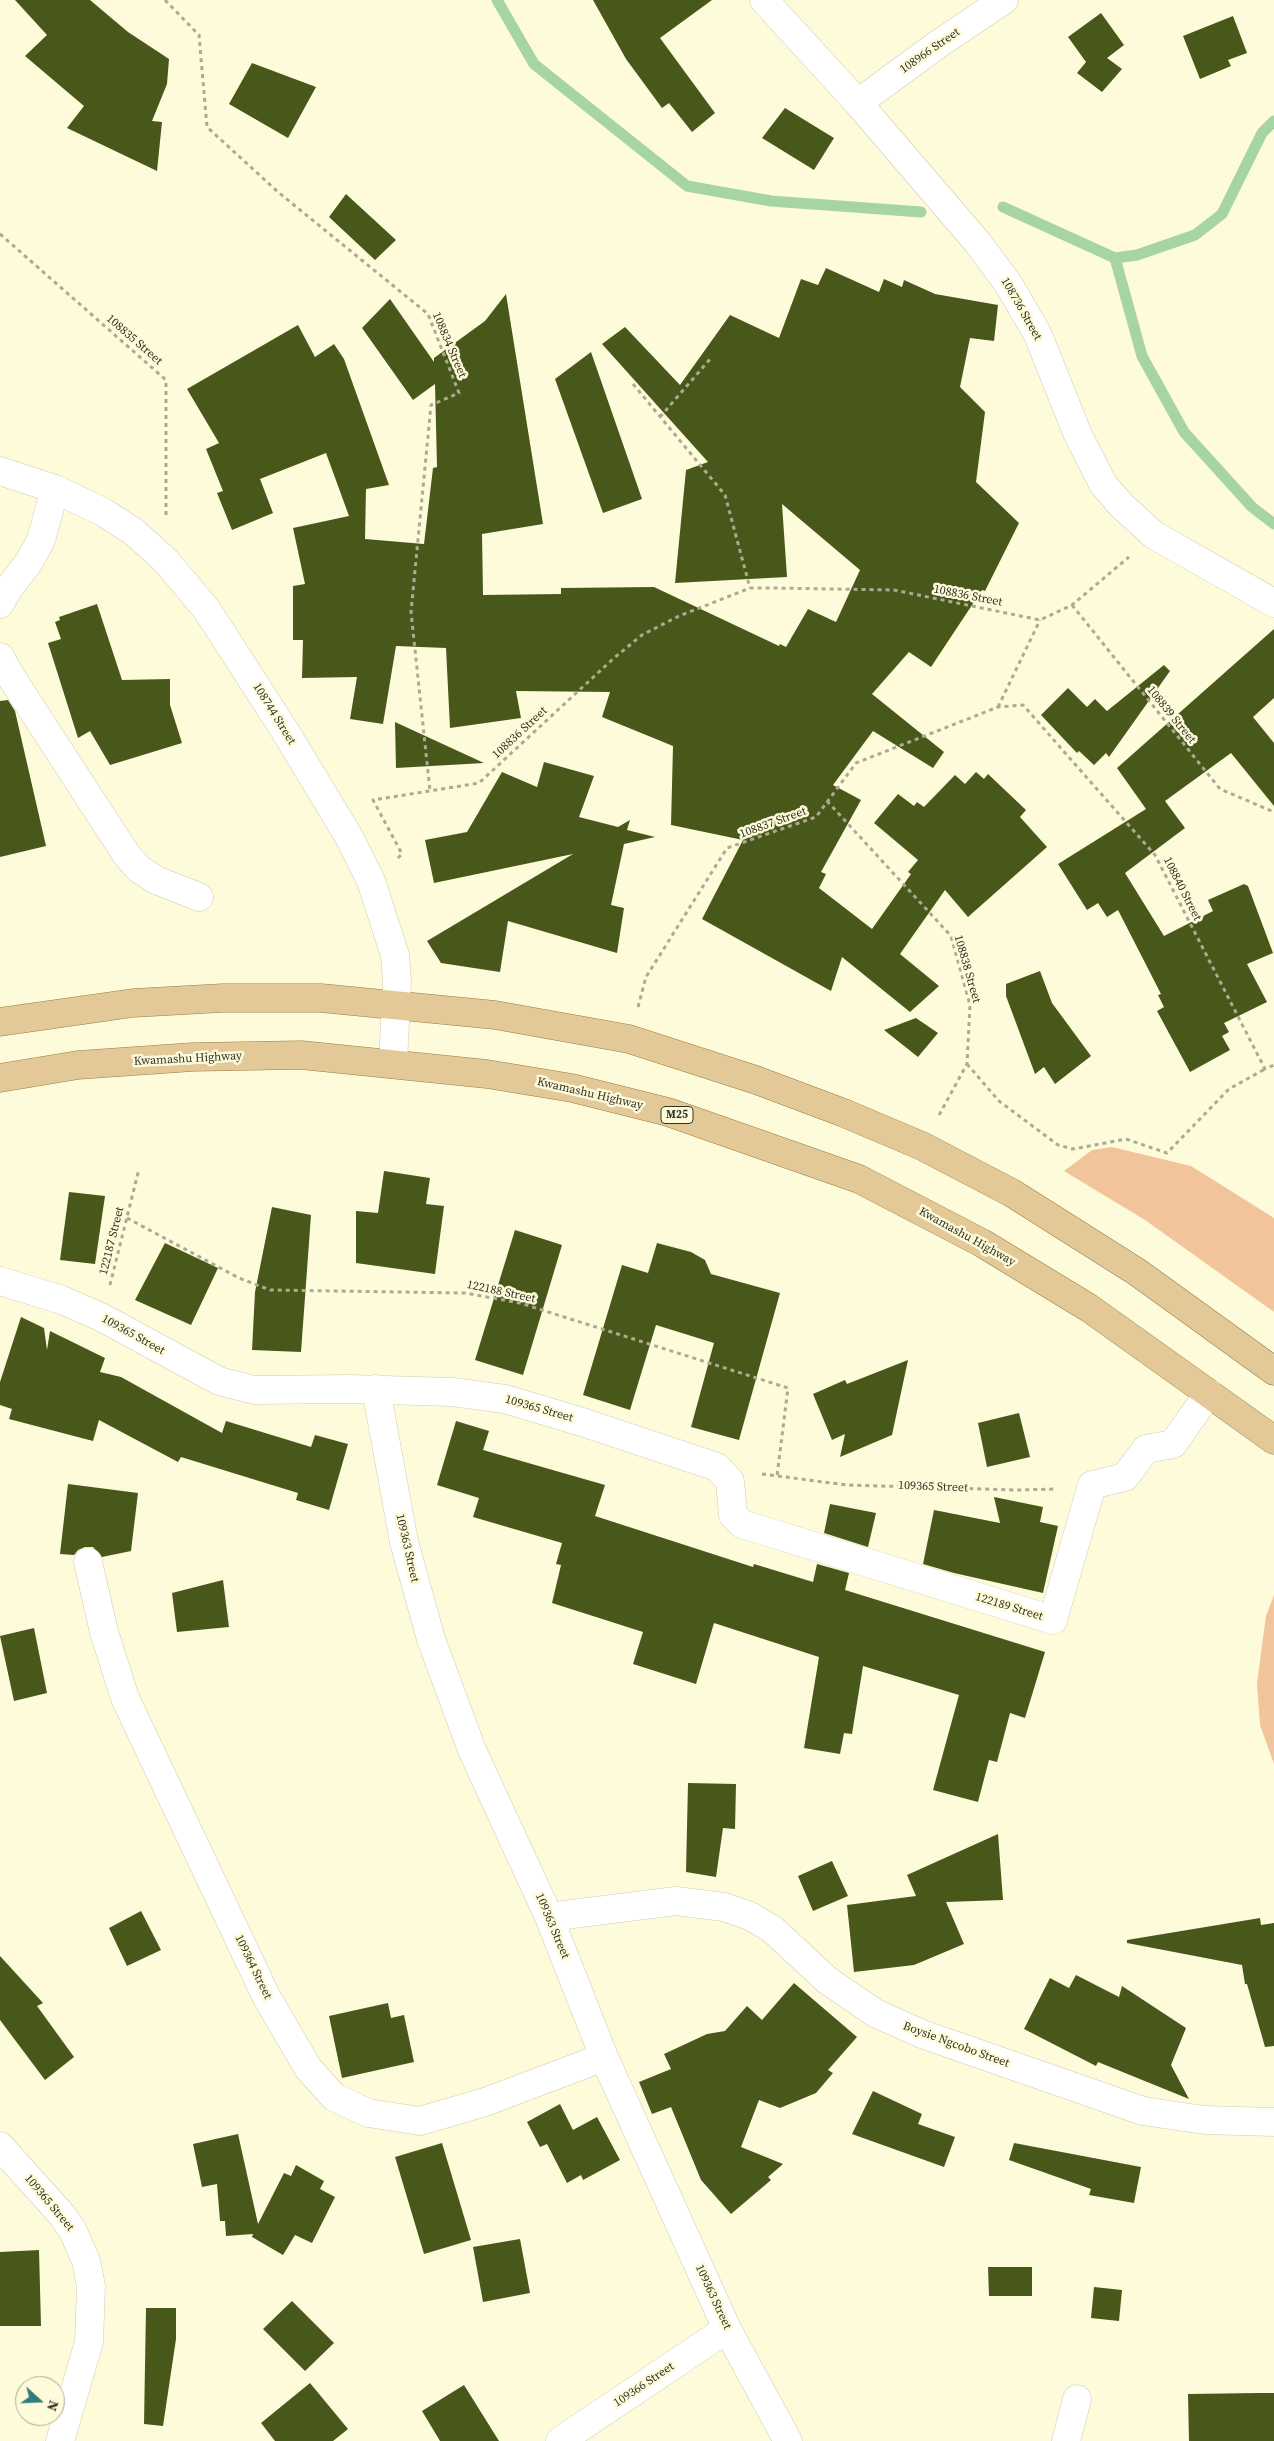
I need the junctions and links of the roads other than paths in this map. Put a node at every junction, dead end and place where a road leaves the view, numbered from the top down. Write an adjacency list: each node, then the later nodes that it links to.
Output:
1 (764, 0): 3 (street, 108736 Street)
2 (1004, 0): 3 (street, 108966 Street)
3 (858, 103): 6 (street, 108736 Street)
4 (0, 471): 5 (street, 108744 Street)
5 (55, 489): 7 (street); 10 (street, 108744 Street)
6 (1274, 603)
7 (0, 604)
8 (0, 657): 9 (street)
9 (199, 897)
10 (397, 1005): 11 (main road); 12 (street, 108744 Street); 15 (main road)
11 (0, 1022)
12 (393, 1062): 13 (main road, Kwamashu Highway / M25); 17 (main road, Kwamashu Highway / M25)
13 (0, 1078)
14 (0, 1281): 16 (street, 109365 Street)
15 (1274, 1371)
16 (376, 1389): 19 (street, 109365 Street); 21 (street, 109363 Street)
17 (1209, 1394): 18 (main road, Kwamashu Highway / M25); 19 (street, 122189 Street)
18 (1274, 1440)
19 (717, 1467)
20 (88, 1562): 22 (street, 109364 Street)
21 (549, 1917): 22 (street, 109363 Street); 23 (street, Boysie Ngcobo Street)
22 (604, 2056): 25 (street, 109363 Street)
23 (1274, 2122)
24 (0, 2146): 27 (street, 109365 Street)
25 (727, 2329): 28 (street, 109366 Street); 29 (street, 109363 Street)
26 (1077, 2399): 30 (street)
27 (60, 2441)
28 (560, 2441)
29 (788, 2441)
30 (1066, 2441)

